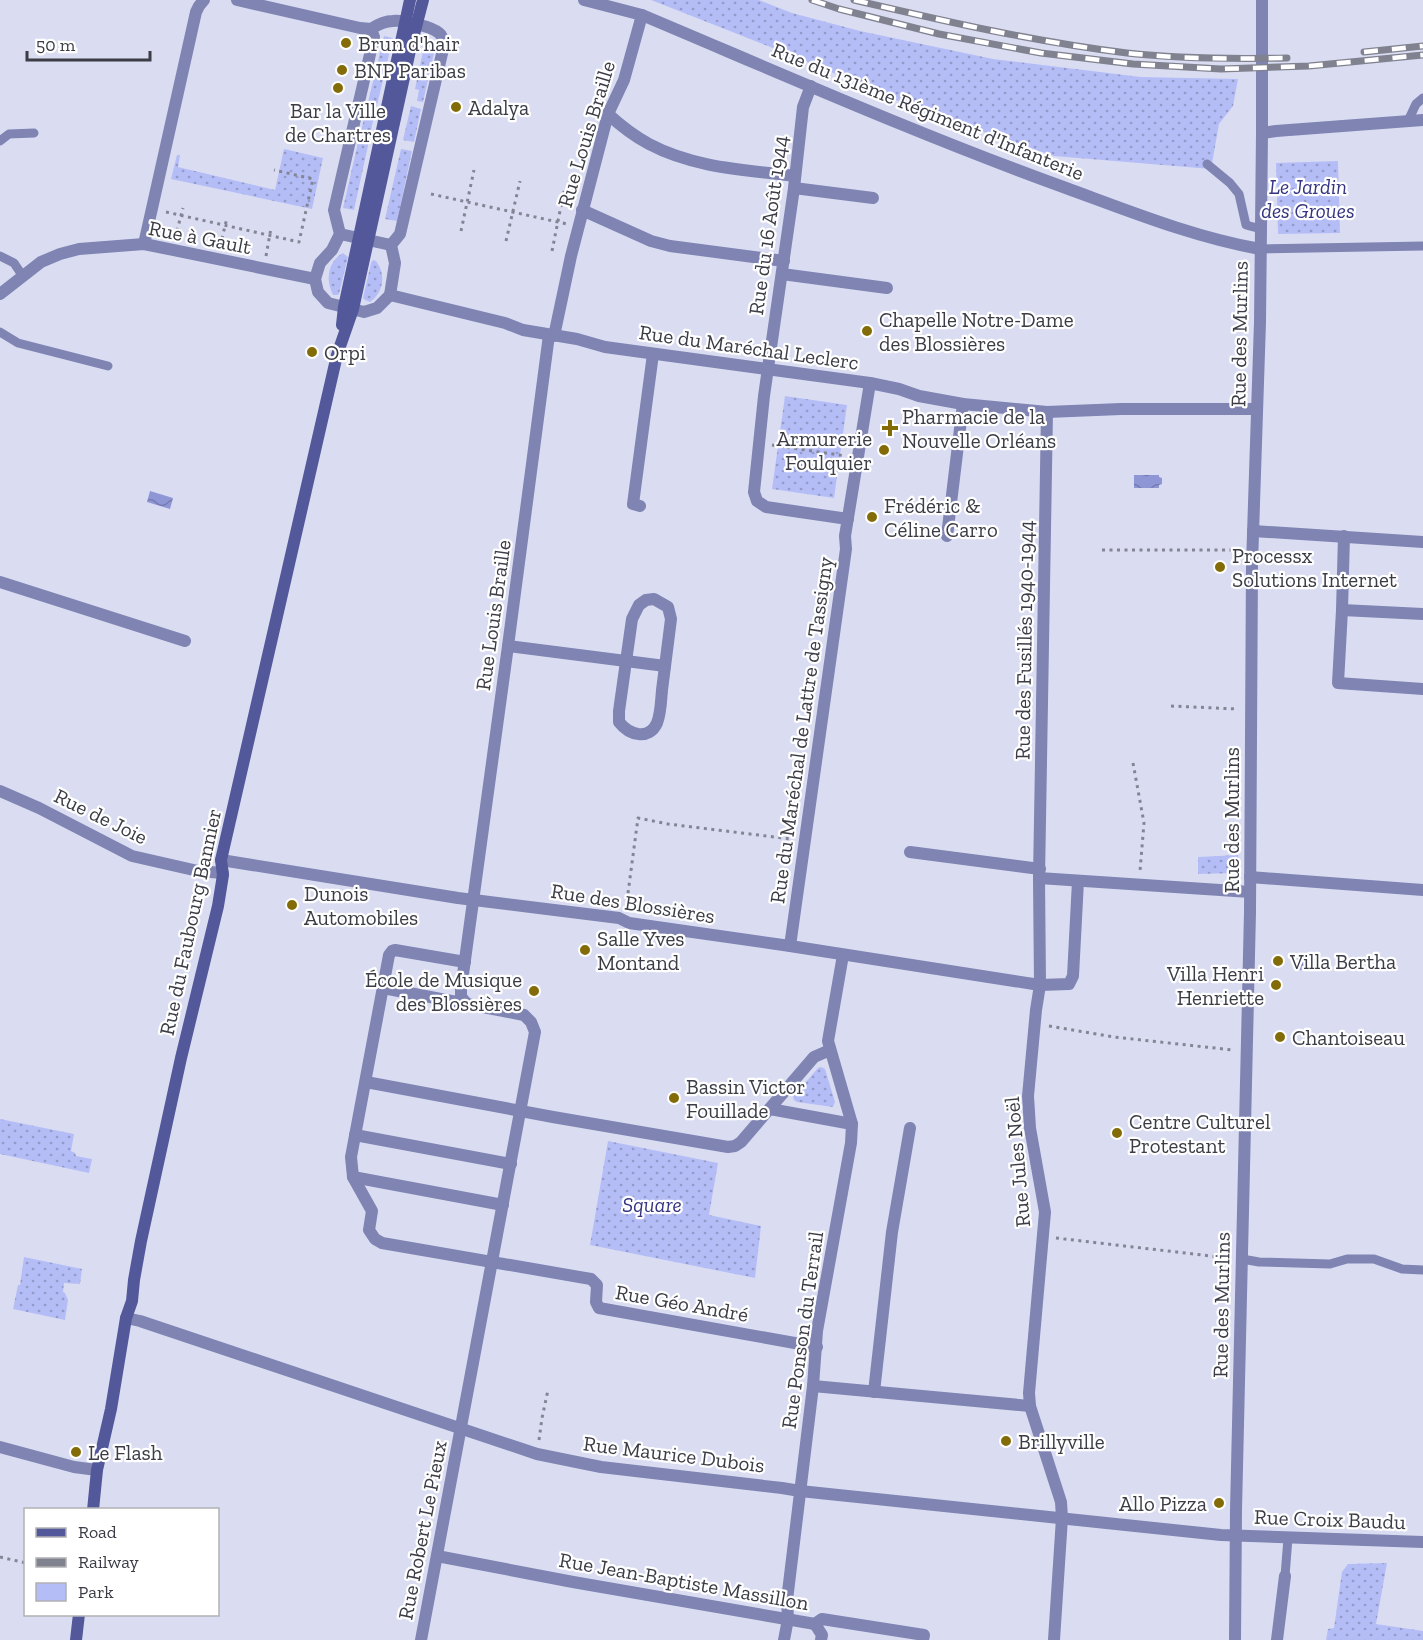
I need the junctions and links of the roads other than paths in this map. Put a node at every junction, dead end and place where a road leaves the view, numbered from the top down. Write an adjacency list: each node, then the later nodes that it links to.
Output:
1 (204, 0): 25 (street)
2 (237, 0): 9 (street)
3 (410, 0): 8 (main road, Rue du Faubourg Bannier)
4 (423, 0): 8 (main road, Rue du Faubourg Bannier)
5 (584, 0): 7 (street, Rue du 131ème Régiment d'Infanterie)
6 (1262, 0): 16 (street, Rue des Murlins)
7 (642, 15): 10 (street, Rue du 131ème Régiment d'Infanterie); 12 (street, Rue Louis Braille)
8 (411, 24): 9 (street); 24 (main road, Rue du Faubourg Bannier); 26 (street)
9 (371, 29): 23 (street)
10 (811, 86): 19 (street, Rue du 16 Août 1944); 28 (street, Rue du 131ème Régiment d'Infanterie)
11 (1423, 98): 14 (lane)
12 (608, 114): 19 (street); 21 (street, Rue Louis Braille)
13 (1423, 120): 14 (street)
14 (1408, 121): 16 (street)
15 (34, 133): 17 (lane)
16 (1262, 133): 22 (street, Rue des Murlins)
17 (0, 141)
18 (1207, 164): 22 (lane)
19 (795, 182): 20 (street); 30 (street, Rue du 16 Août 1944)
20 (873, 198)
21 (582, 210): 30 (street); 39 (street, Rue Louis Braille)
22 (1261, 229): 28 (street, Rue des Murlins)
23 (340, 234): 24 (street); 33 (street)
24 (364, 238): 26 (street); 37 (main road, Rue du Faubourg Bannier)
25 (144, 244): 32 (street, Rue à Gault); 33 (street, Rue à Gault)
26 (391, 245): 36 (street)
27 (1423, 246): 28 (lane)
28 (1260, 249): 45 (street, Rue des Murlins)
29 (0, 256): 32 (lane)
30 (784, 261): 31 (street, Rue du 16 Août 1944)
31 (782, 274): 34 (street); 42 (street, Rue du 16 Août 1944)
32 (22, 275): 35 (street, Rue à Gault)
33 (315, 279): 37 (street)
34 (887, 288)
35 (0, 294)
36 (390, 295): 37 (street); 39 (street, Rue du Maréchal Leclerc)
37 (348, 308): 63 (main road, Rue du Faubourg Bannier)
38 (0, 332): 41 (lane)
39 (551, 335): 40 (street, Rue du Maréchal Leclerc); 57 (street, Rue Louis Braille)
40 (653, 354): 42 (street, Rue du Maréchal Leclerc); 47 (street)
41 (108, 366)
42 (768, 370): 43 (street, Rue du Maréchal Leclerc); 48 (street, Rue du 16 Août 1944)
43 (870, 383): 44 (street, Rue du Maréchal Leclerc); 48 (street, Rue du Maréchal de Lattre de Tassigny)
44 (963, 404): 46 (street, Rue du Maréchal Leclerc); 50 (street)
45 (1257, 409): 46 (street, Rue du Maréchal Leclerc); 49 (street, Rue des Murlins)
46 (1047, 412): 65 (street, Rue des Fusillés 1940-1944)
47 (640, 506)
48 (848, 519): 71 (street, Rue du Maréchal de Lattre de Tassigny)
49 (1253, 531): 51 (street); 66 (street, Rue des Murlins)
50 (947, 536)
51 (1344, 536): 52 (street); 54 (street)
52 (1423, 542)
53 (0, 582): 56 (street)
54 (1342, 610): 55 (street); 60 (street)
55 (1423, 614)
56 (185, 640)
57 (508, 646): 58 (street); 70 (street, Rue Louis Braille)
58 (626, 661): 59 (street); 59 (street); 59 (street)
59 (665, 666)
60 (1423, 689)
61 (0, 791): 64 (street, Rue de Joie)
62 (910, 852): 65 (street)
63 (221, 860): 64 (main road, Rue du Faubourg Bannier); 70 (street, Rue des Blossières)
64 (223, 873): 90 (main road, Rue du Faubourg Bannier)
65 (1040, 874): 67 (street); 74 (street, Rue Jules Noël)
66 (1250, 877): 68 (street); 69 (street, Rue des Murlins)
67 (1078, 881): 69 (street); 74 (street, Rue des Blossières)
68 (1423, 890)
69 (1250, 892): 87 (street, Rue des Murlins)
70 (473, 900): 71 (street, Rue des Blossières); 73 (street, Rue Louis Braille)
71 (790, 946): 72 (street, Rue des Blossières)
72 (843, 955): 74 (street, Rue des Blossières); 77 (street, Rue Ponson du Terrail)
73 (465, 962): 75 (street); 76 (street, Rue Louis Braille)
74 (1040, 985): 94 (street, Rue Jules Noël)
75 (383, 988): 76 (street); 78 (street)
76 (467, 1004): 80 (street, Rue Robert Le Pieux)
77 (830, 1050): 79 (street); 81 (street, Rue Ponson du Terrail)
78 (366, 1082): 80 (street); 83 (street)
79 (770, 1109): 80 (street); 81 (street)
80 (520, 1110): 84 (street, Rue Robert Le Pieux)
81 (852, 1124): 91 (street, Rue Ponson du Terrail)
82 (910, 1128): 93 (street)
83 (355, 1135): 84 (street); 85 (street)
84 (511, 1164): 86 (street, Rue Robert Le Pieux)
85 (353, 1177): 86 (street); 88 (street)
86 (503, 1205): 88 (street, Rue Robert Le Pieux)
87 (1242, 1259): 89 (lane); 101 (street, Rue des Murlins)
88 (493, 1262): 91 (street, Rue Géo André); 95 (street, Rue Robert Le Pieux)
89 (1423, 1270)
90 (126, 1318): 95 (street, Rue Maurice Dubois); 97 (main road, Rue du Faubourg Bannier)
91 (817, 1347): 92 (street, Rue Ponson du Terrail)
92 (813, 1386): 93 (street); 98 (street, Rue Ponson du Terrail)
93 (874, 1392): 94 (street)
94 (1030, 1406): 100 (street, Rue Jules Noël)
95 (461, 1427): 98 (street, Rue Maurice Dubois); 104 (street, Rue Robert Le Pieux)
96 (0, 1447): 97 (street)
97 (97, 1470): 99 (main road, Rue du Faubourg Bannier)
98 (800, 1491): 100 (street, Rue Maurice Dubois); 107 (street, Rue Ponson du Terrail)
99 (93, 1508)
100 (1062, 1518): 101 (street, Rue Maurice Dubois); 114 (street, Rue Jules Noël)
101 (1236, 1535): 102 (street, Rue Croix Baudu); 115 (street, Rue des Murlins)
102 (1288, 1538): 103 (street, Rue Croix Baudu); 105 (lane)
103 (1423, 1542)
104 (437, 1556): 107 (street, Rue Jean-Baptiste Massillon); 111 (street, Rue Robert Le Pieux)
105 (1285, 1576): 116 (street)
106 (79, 1616): 110 (main road)
107 (788, 1619): 108 (street, Rue Jean-Baptiste Massillon); 112 (street, Rue Ponson du Terrail)
108 (815, 1624): 109 (street, Rue Jean-Baptiste Massillon); 113 (street)
109 (923, 1637)
110 (76, 1640)
111 (421, 1640)
112 (784, 1640)
113 (821, 1640)
114 (1054, 1640)
115 (1235, 1640)
116 (1276, 1640)

